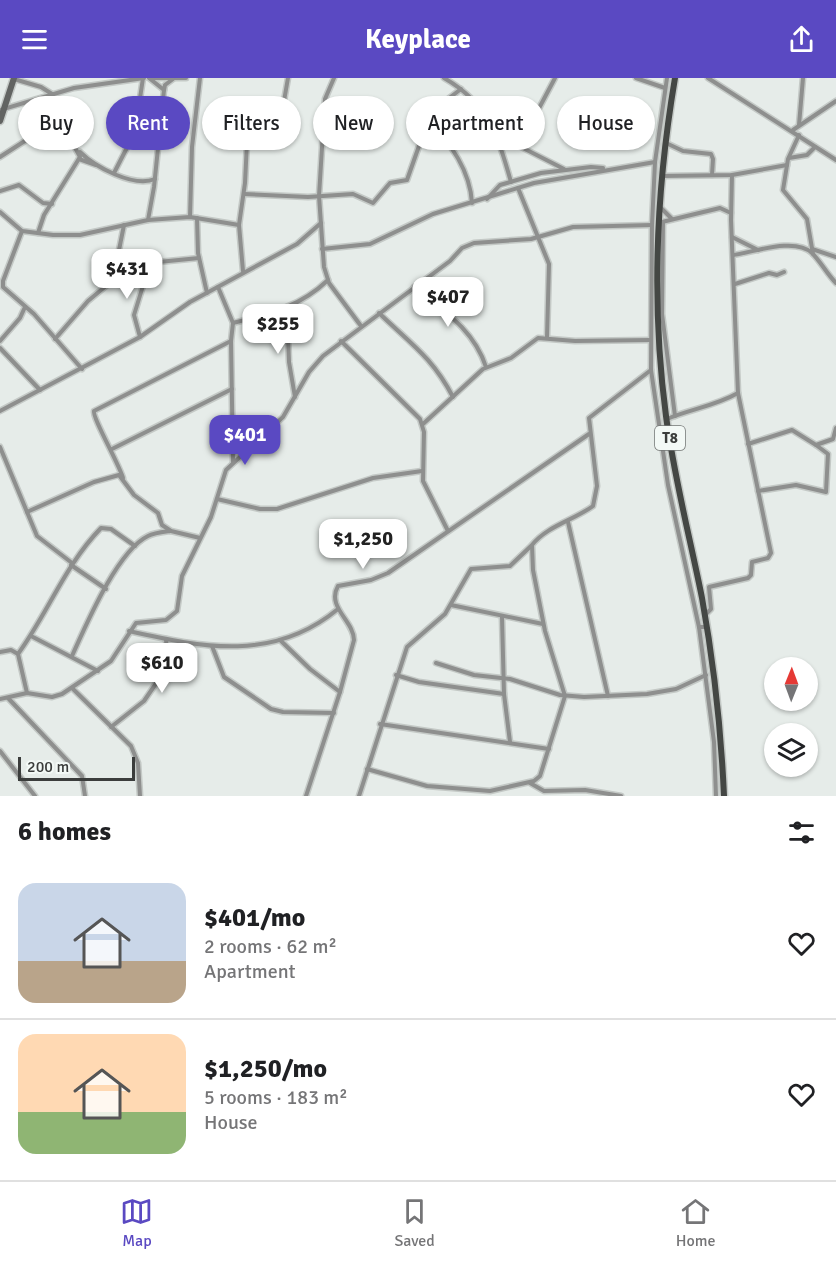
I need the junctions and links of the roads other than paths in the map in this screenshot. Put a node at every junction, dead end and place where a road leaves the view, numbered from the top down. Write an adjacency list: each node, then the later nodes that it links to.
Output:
1 (141, 78): 20 (street); 48 (street)
2 (150, 78): 15 (street); 19 (street)
3 (186, 78): 15 (street)
4 (200, 78): 68 (street)
5 (288, 78): 58 (street)
6 (334, 78): 59 (street)
7 (445, 78): 18 (street)
8 (555, 78): 23 (street)
9 (636, 78): 17 (street)
10 (667, 78): 17 (street)
11 (675, 78): 31 (main road, T8)
12 (708, 78): 29 (street)
13 (810, 78): 16 (street)
14 (14, 79): 20 (street); 26 (street)
15 (173, 79): 19 (street)
16 (803, 79): 28 (street)
17 (665, 88): 43 (street)
18 (461, 89): 21 (street); 22 (street)
19 (164, 90): 52 (street)
20 (50, 96)
21 (450, 96)
22 (471, 96)
23 (545, 97)
24 (836, 101): 28 (street)
25 (18, 105): 26 (street)
26 (2, 110): 27 (street)
27 (0, 121)
28 (799, 125): 29 (street)
29 (793, 130): 30 (street)
30 (799, 135): 33 (street); 41 (street)
31 (665, 142): 49 (street); 51 (main road, T8)
32 (18, 145): 39 (street)
33 (815, 147): 41 (street); 42 (street)
34 (79, 150): 40 (street); 45 (street)
35 (418, 150): 59 (street)
36 (451, 150): 62 (street)
37 (502, 150): 54 (street)
38 (527, 150): 47 (street)
39 (0, 157)
40 (79, 159): 45 (street); 63 (street)
41 (788, 159): 44 (street)
42 (836, 160)
43 (655, 162): 46 (street); 73 (street)
44 (787, 165): 50 (street); 82 (street)
45 (102, 167): 48 (street)
46 (606, 169): 47 (street); 56 (street)
47 (565, 170): 54 (street)
48 (114, 172): 53 (street)
49 (712, 175): 50 (street); 51 (street)
50 (732, 175): 61 (street)
51 (661, 176): 64 (main road, T8)
52 (155, 179): 53 (street); 55 (street)
53 (149, 182): 55 (street)
54 (511, 182): 60 (street)
55 (154, 187): 71 (street)
56 (518, 188): 60 (street); 78 (street)
57 (0, 191): 63 (street)
58 (244, 194): 59 (street); 75 (street)
59 (319, 196): 72 (street)
60 (486, 199): 62 (street)
61 (732, 202): 65 (street); 67 (street)
62 (472, 203): 80 (street)
63 (52, 204): 77 (street)
64 (659, 205): 70 (street); 73 (main road, T8)
65 (723, 208): 67 (street); 70 (street)
66 (0, 212): 76 (street)
67 (731, 213): 79 (street)
68 (190, 217): 69 (street); 71 (street)
69 (197, 218): 75 (street); 85 (street)
70 (672, 219): 73 (street)
71 (148, 220): 74 (street)
72 (321, 223): 80 (street); 88 (street)
73 (658, 223): 78 (street); 104 (street); 119 (street); 120 (main road, T8)
74 (124, 225): 77 (street); 87 (street)
75 (239, 225): 88 (street)
76 (22, 231): 77 (street); 96 (street)
77 (38, 233)
78 (540, 236): 94 (street); 102 (street)
79 (732, 237): 81 (street); 83 (street)
80 (322, 249): 90 (street)
81 (759, 251): 82 (street); 83 (street)
82 (812, 252): 84 (street); 91 (street)
83 (733, 255): 92 (street)
84 (836, 257)
85 (199, 258): 86 (street); 95 (street)
86 (150, 263): 87 (street); 101 (street)
87 (118, 266): 103 (street)
88 (243, 271): 93 (street)
89 (784, 272): 92 (street)
90 (328, 280): 97 (street); 100 (street)
91 (836, 283)
92 (735, 284): 114 (street)
93 (218, 287): 95 (street); 99 (street)
94 (414, 287): 98 (street); 109 (street)
95 (207, 293): 101 (street)
96 (25, 307): 103 (street); 105 (street)
97 (287, 309): 99 (street); 115 (street)
98 (379, 314): 100 (street); 116 (street)
99 (233, 322): 106 (street)
100 (361, 326): 107 (street)
101 (140, 337): 110 (street)
102 (547, 337): 104 (street); 109 (street)
103 (55, 339): 110 (street)
104 (650, 340): 111 (street)
105 (0, 341)
106 (231, 341): 112 (street); 128 (street)
107 (341, 341): 115 (street); 121 (street)
108 (0, 348): 113 (street)
109 (486, 367): 116 (street)
110 (82, 369): 113 (street)
111 (651, 370): 123 (street); 148 (street)
112 (232, 389): 128 (street); 129 (street)
113 (40, 390): 118 (street)
114 (738, 393): 119 (street); 125 (street)
115 (295, 397): 129 (street)
116 (453, 397): 121 (street)
117 (0, 404): 118 (street)
118 (2, 409)
119 (675, 416): 120 (street)
120 (667, 419): 145 (main road, T8)
121 (423, 424): 130 (street)
122 (836, 428): 124 (street)
123 (589, 434): 135 (street); 137 (street)
124 (835, 436): 126 (street)
125 (748, 444): 126 (street); 132 (street)
126 (816, 445): 132 (street)
127 (0, 447): 134 (street)
128 (112, 449): 131 (street)
129 (233, 462): 133 (street)
130 (422, 471): 133 (street); 137 (street)
131 (123, 478): 134 (street); 136 (street)
132 (758, 490): 145 (street)
133 (217, 499): 138 (street)
134 (27, 512): 141 (street)
135 (568, 522): 139 (street); 168 (street)
136 (171, 531): 138 (street); 140 (street)
137 (448, 531): 144 (street)
138 (201, 538): 150 (street)
139 (532, 545): 143 (street); 147 (street)
140 (135, 546): 141 (street); 142 (street)
141 (72, 564): 142 (street); 151 (street)
142 (106, 588): 157 (street)
143 (451, 605): 146 (street); 160 (street)
144 (338, 609): 153 (street); 164 (street)
145 (705, 615): 149 (main road, T8)
146 (502, 617): 147 (street); 162 (street)
147 (543, 624): 167 (street)
148 (699, 627): 149 (street); 161 (street)
149 (707, 627): 186 (main road, T8)
150 (129, 631): 152 (street); 159 (street)
151 (31, 636): 156 (street); 157 (street)
152 (166, 639): 154 (street); 173 (street)
153 (280, 640): 154 (street); 164 (street)
154 (212, 646): 171 (street)
155 (0, 652): 156 (street)
156 (18, 654): 165 (street)
157 (72, 656): 159 (street)
158 (436, 663): 162 (street)
159 (98, 671): 163 (street)
160 (396, 675): 166 (street); 172 (street)
161 (706, 675): 168 (street); 185 (street)
162 (504, 677): 166 (street); 167 (street)
163 (72, 688): 165 (street); 173 (street)
164 (340, 692): 171 (street)
165 (27, 693): 169 (street)
166 (504, 694): 174 (street)
167 (565, 696): 168 (street); 175 (street)
168 (608, 696)
169 (7, 698): 170 (street); 180 (street)
170 (0, 699)
171 (334, 713): 182 (street)
172 (380, 724): 174 (street); 177 (street)
173 (111, 727): 181 (street)
174 (510, 742): 175 (street)
175 (549, 749): 178 (street)
176 (0, 751): 179 (street)
177 (367, 769): 178 (street); 183 (street)
178 (529, 782): 184 (street)
179 (35, 796)
180 (85, 796)
181 (140, 796)
182 (306, 796)
183 (359, 796)
184 (621, 796)
185 (716, 796)
186 (724, 796)

